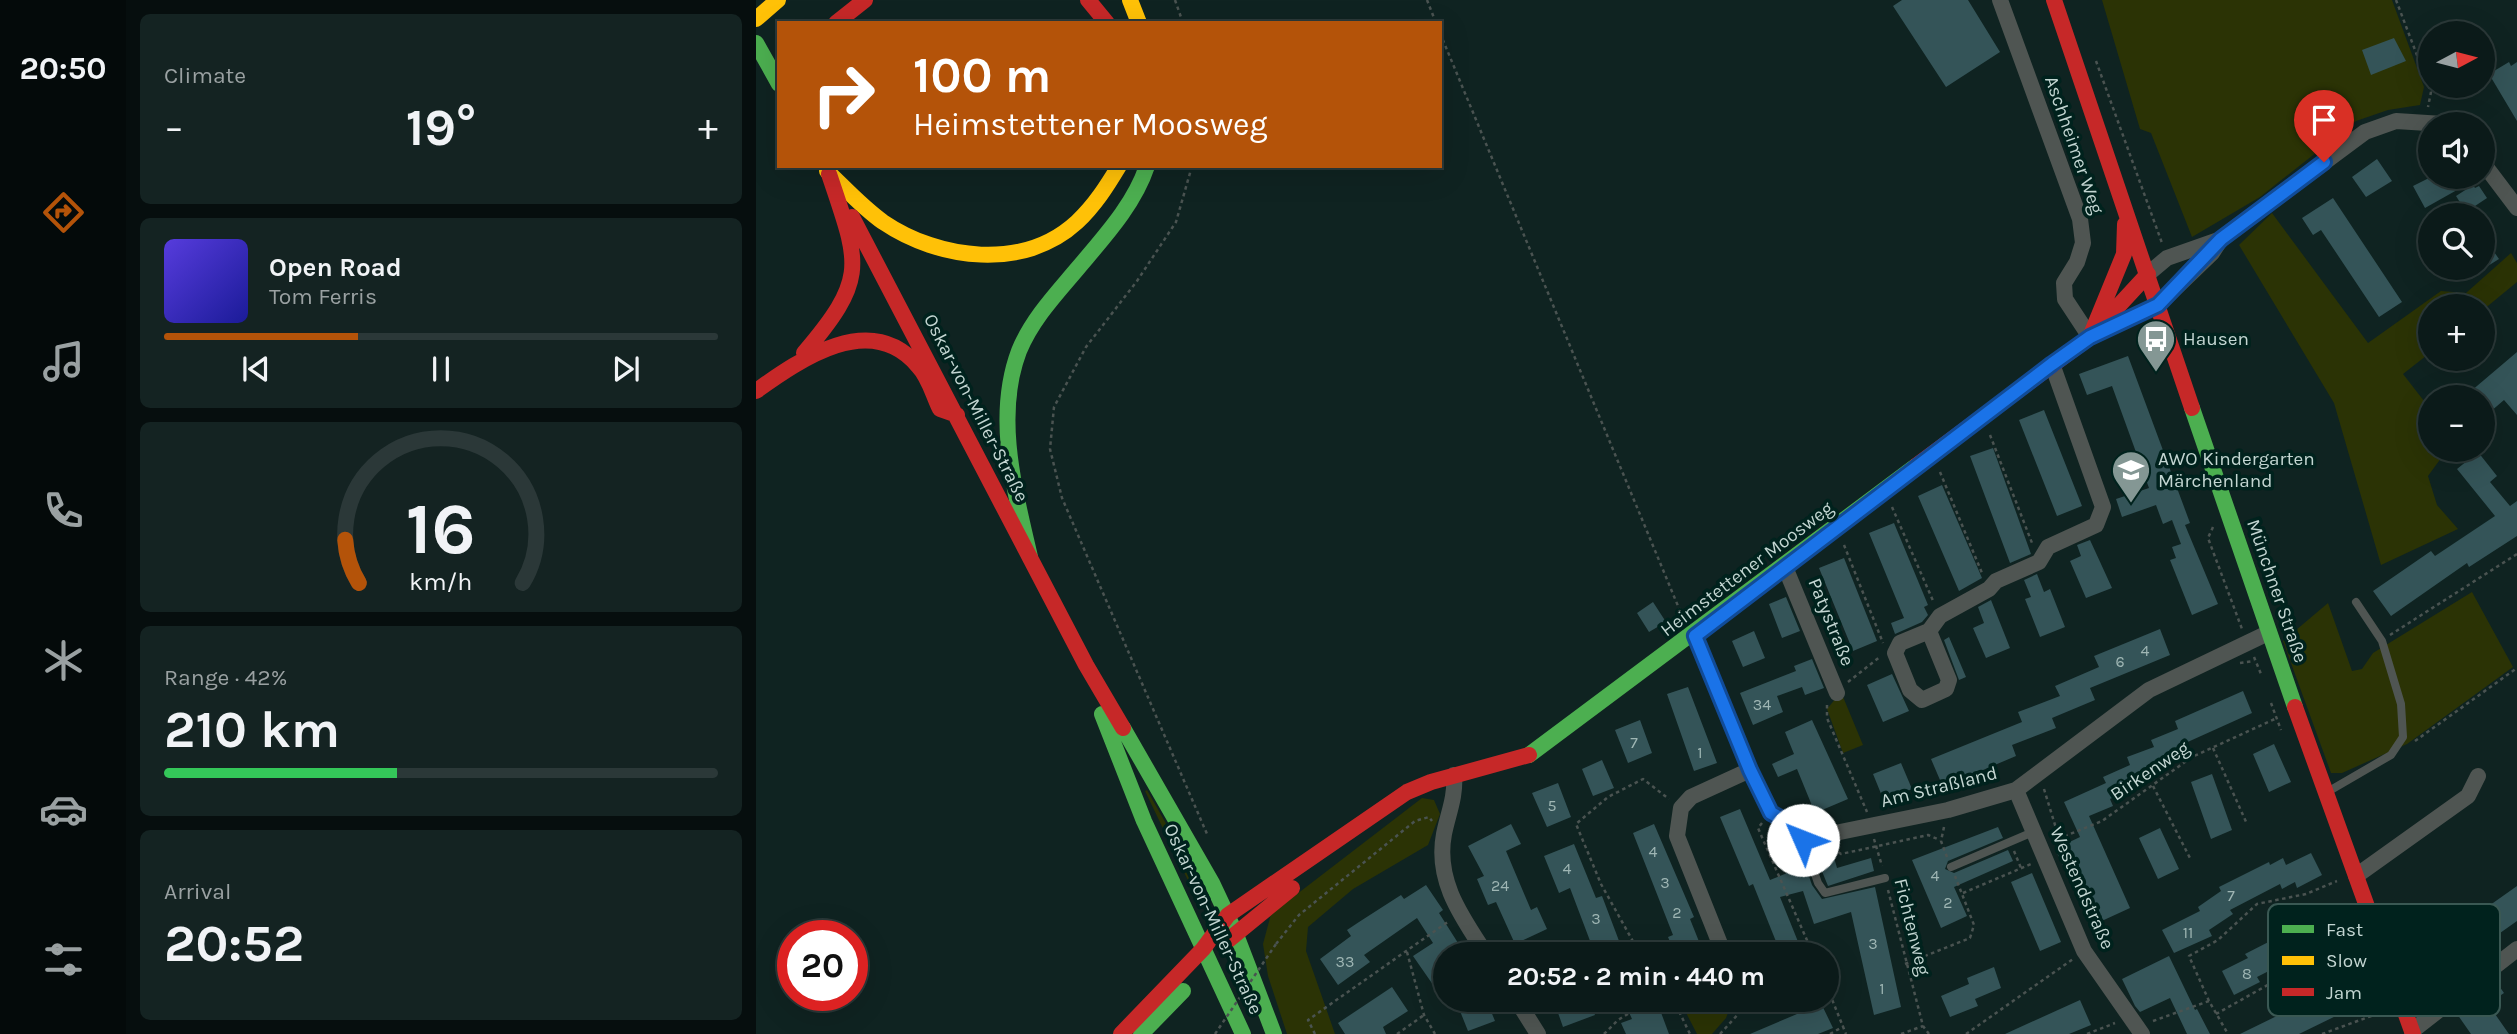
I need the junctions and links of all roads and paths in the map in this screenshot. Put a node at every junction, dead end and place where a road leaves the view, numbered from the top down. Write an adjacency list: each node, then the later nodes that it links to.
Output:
1 (778, 0): 11 (main road)
2 (850, 0): 12 (main road)
3 (865, 0): 13 (main road)
4 (1088, 0): 14 (main road)
5 (1130, 0): 15 (main road)
6 (1175, 0): 16 (path)
7 (1427, 0): 17 (path)
8 (2000, 0): 37 (street, Aschheimer Weg)
9 (2054, 0): 32 (main road, Münchner Straße)
10 (2396, 0): 24 (path)
11 (756, 19)
12 (826, 21)
13 (839, 21)
14 (1105, 21)
15 (1138, 21)
16 (1182, 21)
17 (1435, 21)
18 (1442, 38): 51 (path)
19 (756, 43): 23 (main road, bridge)
20 (2092, 51): 34 (path)
21 (777, 62): 22 (main road)
22 (756, 78)
23 (777, 80)
24 (2428, 112)
25 (2418, 121): 33 (street)
26 (1118, 168): 29 (main road)
27 (1146, 168): 47 (main road)
28 (1191, 168): 83 (path)
29 (827, 171): 38 (main road); 41 (main road, Oskar-von-Miller-Straße)
30 (2495, 179): 31 (street)
31 (2517, 208)
32 (2125, 209): 35 (main road, Münchner Straße); 37 (main road)
33 (2221, 239): 34 (street); 36 (street)
34 (2167, 258): 35 (street)
35 (2148, 274): 36 (main road, Münchner Straße); 37 (main road, Heimstettener Moosweg)
36 (2158, 305): 37 (main road, Heimstettener Moosweg); 55 (main road, Münchner Straße)
37 (2090, 337): 39 (main road, Heimstettener Moosweg)
38 (796, 362): 40 (main road); 41 (main road)
39 (2052, 364): 42 (main road, Heimstettener Moosweg); 48 (street)
40 (756, 391)
41 (957, 415): 47 (main road, Oskar-von-Miller-Straße)
42 (1983, 415): 43 (main road, Heimstettener Moosweg); 48 (path)
43 (1932, 453): 44 (main road, Heimstettener Moosweg); 50 (path)
44 (1885, 491): 45 (main road, Heimstettener Moosweg); 53 (path)
45 (1836, 528): 49 (main road, Heimstettener Moosweg); 62 (path)
46 (2517, 554): 57 (path)
47 (1030, 557): 60 (main road, Oskar-von-Miller-Straße)
48 (2039, 562): 50 (street)
49 (1785, 567): 56 (main road, Heimstettener Moosweg); 62 (street, Patystraße)
50 (1989, 589): 53 (street)
51 (1673, 595)
52 (2356, 602): 57 (lane)
53 (1940, 616): 54 (street)
54 (1929, 631)
55 (2269, 633): 71 (street, Am Straßland); 73 (main road, Münchner Straße)
56 (1695, 636): 66 (street); 67 (main road, Heimstettener Moosweg)
57 (2382, 641): 65 (lane)
58 (2255, 661): 59 (path)
59 (2237, 663)
60 (1086, 665): 96 (main road, Oskar-von-Miller-Straße); 105 (main road, Oskar-von-Miller-Straße)
61 (2517, 668): 65 (path)
62 (1837, 693): 78 (path, Fichtenweg)
63 (2277, 718): 64 (path, Birkenweg)
64 (2213, 748): 70 (path, Birkenweg); 77 (path)
65 (2391, 755): 73 (lane)
66 (1750, 770): 74 (street); 76 (street)
67 (1454, 775): 72 (main road, Heimstettener Moosweg); 86 (street)
68 (2478, 776): 90 (street)
69 (2044, 786): 80 (path)
70 (2153, 786): 80 (path, Birkenweg); 87 (path)
71 (2016, 790): 75 (street, Am Straßland); 84 (street, Westendstraße)
72 (1407, 792): 96 (main road, Heimstettener Moosweg); 97 (main road, Heimstettener Moosweg)
73 (2326, 792): 90 (main road, Münchner Straße)
74 (1681, 808): 99 (path); 100 (street)
75 (1948, 810): 78 (street, Am Straßland); 81 (path)
76 (1771, 813): 79 (street, Am Straßland); 101 (path)
77 (2247, 824)
78 (1871, 826): 79 (street, Am Straßland); 85 (path, Fichtenweg)
79 (1801, 834): 85 (path); 91 (lane)
80 (2059, 838): 84 (path, Birkenweg)
81 (1941, 841): 85 (path); 88 (path)
82 (2010, 842): 84 (lane); 88 (lane); 89 (path)
83 (1212, 845)
84 (2038, 846): 89 (path, Birkenweg); 104 (street, Westendstraße)
85 (1877, 848): 91 (path, Fichtenweg)
86 (1443, 850): 95 (street); 125 (path, bridge)
87 (2191, 860)
88 (1951, 867): 93 (path)
89 (2021, 868): 93 (path, Birkenweg)
90 (2356, 876): 94 (main road, Münchner Straße)
91 (1885, 878): 107 (path, Fichtenweg)
92 (2337, 881): 109 (path)
93 (1963, 893): 107 (path)
94 (2366, 904)
95 (1460, 913): 98 (street); 103 (path)
96 (1228, 915): 97 (main road, Oskar-von-Miller-Straße); 105 (main road, Heimstettener Moosweg)
97 (1235, 932): 105 (main road, Heimstettener Moosweg); 127 (main road, Oskar-von-Miller-Straße)
98 (1478, 942)
99 (1633, 942)
100 (1719, 942)
101 (1808, 942)
102 (2517, 949): 106 (street)
103 (1406, 951): 116 (path); 128 (path)
104 (2084, 951): 121 (street, Westendstraße); 139 (path)
105 (1206, 956): 123 (main road); 124 (main road); 126 (main road, Oskar-von-Miller-Straße)
106 (2500, 963)
107 (1905, 964): 120 (path, Fichtenweg)
108 (2268, 985): 115 (path)
109 (2209, 1001): 115 (path); 121 (path)
110 (1524, 1012): 131 (street)
111 (1631, 1012): 132 (path)
112 (1679, 1012): 133 (path)
113 (1740, 1012): 134 (path)
114 (1838, 1012): 119 (path)
115 (2216, 1014): 141 (path)
116 (1424, 1015): 129 (path); 130 (path)
117 (2373, 1016): 142 (path)
118 (2433, 1016): 122 (street)
119 (1844, 1026): 135 (path); 136 (path)
120 (1923, 1026): 137 (path); 138 (path, Fichtenweg)
121 (2136, 1026): 140 (path)
122 (2413, 1032)
123 (1121, 1034)
124 (1141, 1034)
125 (1215, 1034)
126 (1243, 1034)
127 (1274, 1034)
128 (1315, 1034)
129 (1398, 1034)
130 (1435, 1034)
131 (1538, 1034)
132 (1604, 1034)
133 (1690, 1034)
134 (1720, 1034)
135 (1830, 1034)
136 (1846, 1034)
137 (1901, 1034)
138 (1929, 1034)
139 (1966, 1034)
140 (2087, 1034)
141 (2228, 1034)
142 (2322, 1034)

